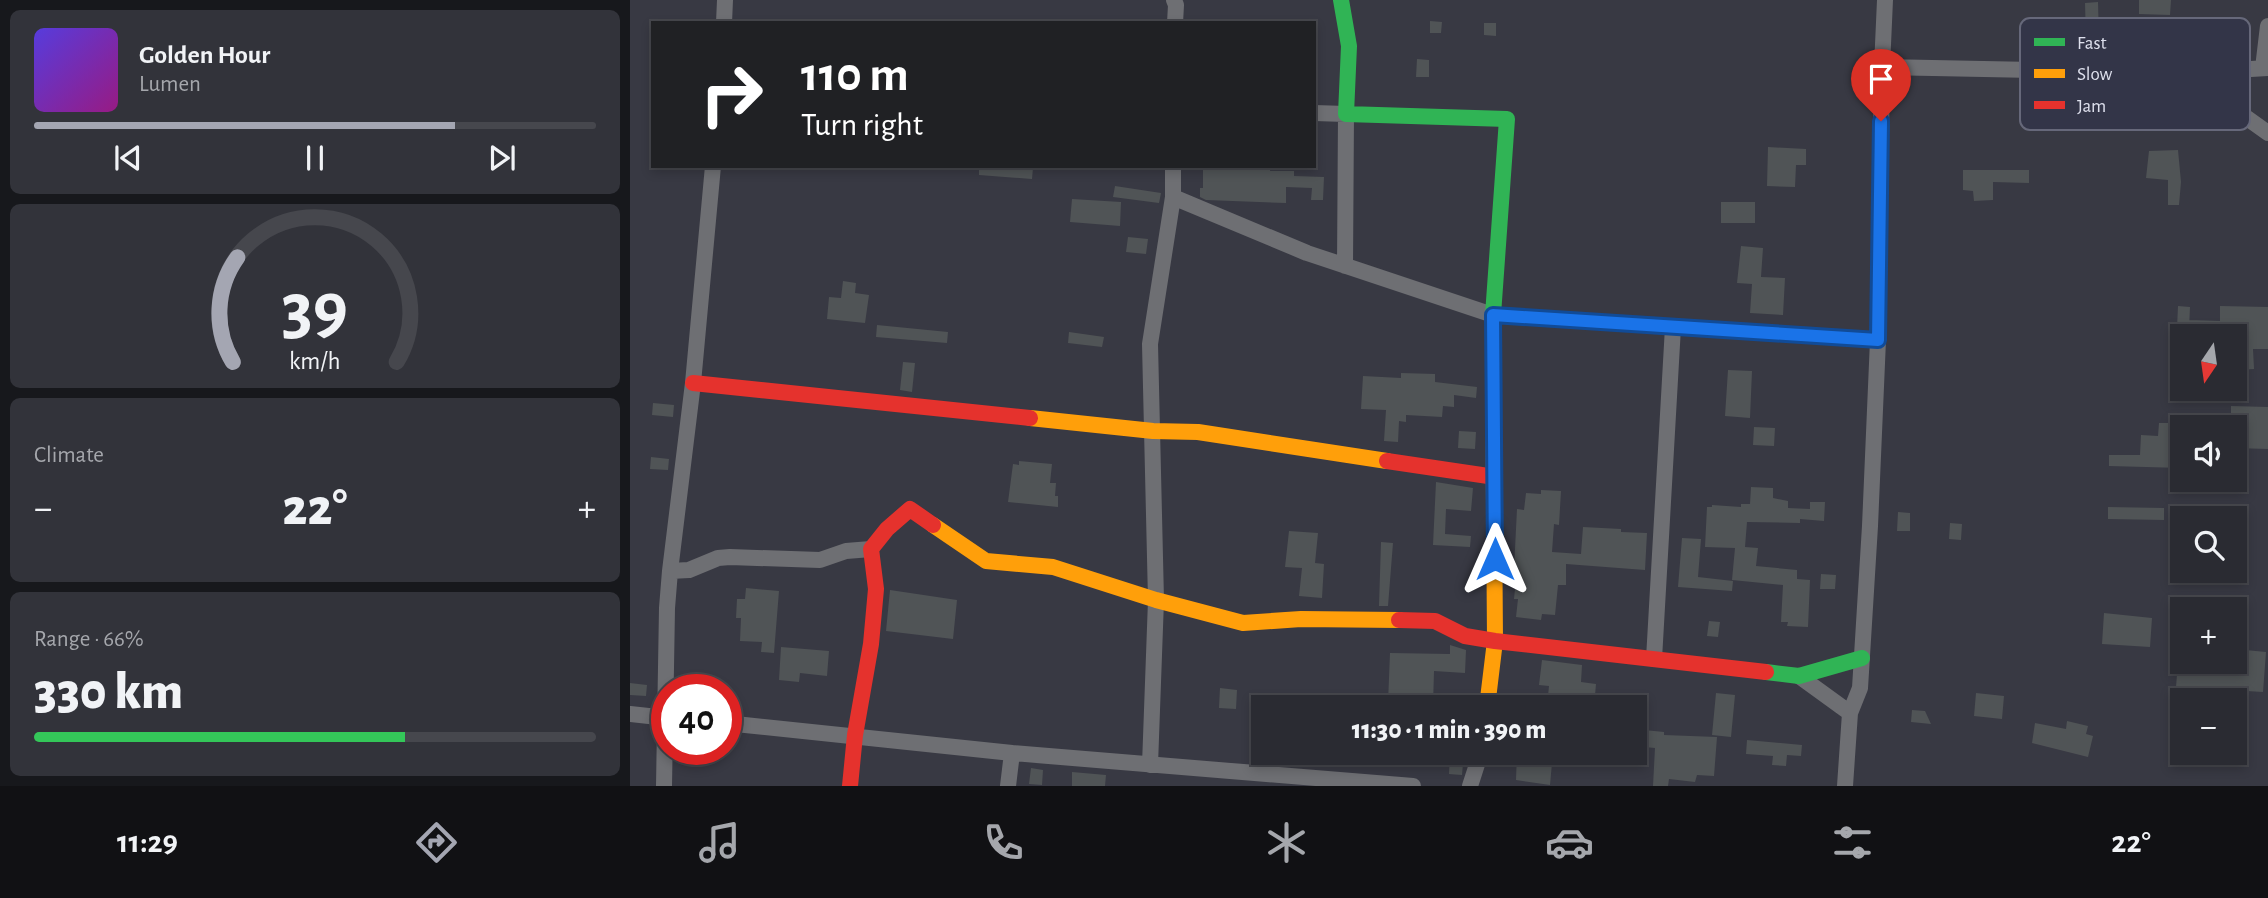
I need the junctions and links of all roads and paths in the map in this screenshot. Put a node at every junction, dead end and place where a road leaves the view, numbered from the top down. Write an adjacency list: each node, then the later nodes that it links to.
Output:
1 (725, 0): 5 (street)
2 (1341, 0): 12 (street)
3 (1885, 0): 8 (street)
4 (1175, 2): 6 (street)
5 (724, 21)
6 (1175, 21)
7 (2268, 26): 9 (street)
8 (1882, 67): 10 (street); 21 (street)
9 (2266, 68)
10 (2020, 70)
11 (1316, 113): 12 (street)
12 (1346, 114): 18 (street); 19 (street)
13 (2250, 120): 14 (street)
14 (2268, 133)
15 (713, 168): 22 (street)
16 (1173, 168): 17 (street)
17 (1173, 197): 18 (street); 23 (street)
18 (1345, 266): 19 (street)
19 (1493, 315): 20 (street); 24 (street)
20 (1673, 327): 21 (street); 30 (street)
21 (1878, 340): 29 (street)
22 (693, 383): 23 (street); 26 (street)
23 (1153, 431): 24 (street); 27 (street)
24 (1494, 477): 28 (street)
25 (871, 549): 26 (street); 27 (street); 38 (street)
26 (670, 571): 31 (street)
27 (1156, 600): 28 (street); 41 (street)
28 (1495, 641): 30 (street); 33 (street)
29 (1862, 658): 32 (street); 34 (street)
30 (1654, 659): 32 (street)
31 (666, 674)
32 (1800, 676): 34 (street)
33 (1488, 695)
34 (1850, 713): 48 (street)
35 (630, 714): 36 (street)
36 (651, 716)
37 (742, 724): 38 (street)
38 (855, 735): 39 (street); 44 (street)
39 (1012, 753): 41 (street); 45 (street)
40 (665, 765): 43 (street)
41 (1150, 765): 46 (street)
42 (1477, 765): 47 (street)
43 (664, 786)
44 (850, 786)
45 (1008, 786)
46 (1413, 786)
47 (1470, 786)
48 (1845, 786)

